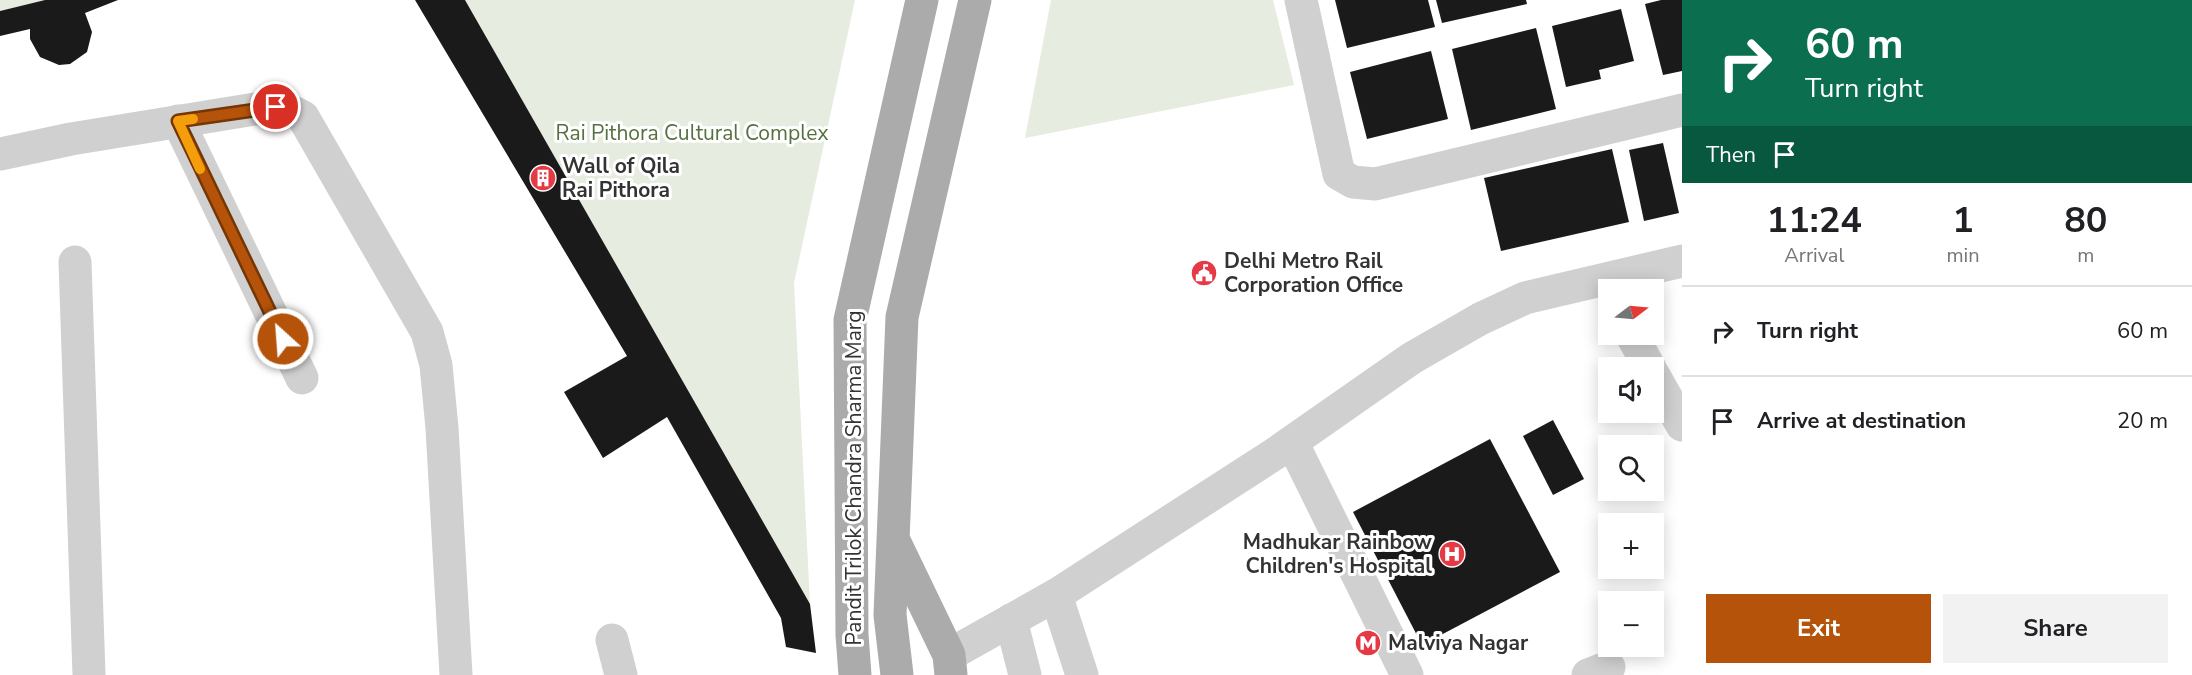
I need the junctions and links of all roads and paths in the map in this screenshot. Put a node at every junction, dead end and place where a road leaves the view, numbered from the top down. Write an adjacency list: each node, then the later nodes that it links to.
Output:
1 (922, 0): 23 (main road, Pandit Trilok Chandra Sharma Marg)
2 (975, 0): 15 (main road, Pandit Trilok Chandra Sharma Marg)
3 (1301, 0): 4 (street)
4 (1682, 110)
5 (178, 121): 6 (street); 11 (street); 21 (street)
6 (0, 154)
7 (1682, 261): 9 (street)
8 (75, 262): 20 (street)
9 (1626, 279)
10 (1598, 287): 14 (street)
11 (302, 378)
12 (1664, 393): 13 (street)
13 (1682, 425)
14 (1292, 442): 16 (street); 27 (street)
15 (893, 538): 19 (main road); 24 (main road, Pandit Trilok Chandra Sharma Marg)
16 (1056, 595): 17 (street); 26 (street)
17 (1011, 620): 19 (street); 25 (street)
18 (612, 640): 22 (street)
19 (950, 665)
20 (89, 675)
21 (456, 675)
22 (621, 675)
23 (855, 675)
24 (897, 675)
25 (1025, 675)
26 (1082, 675)
27 (1407, 675)

